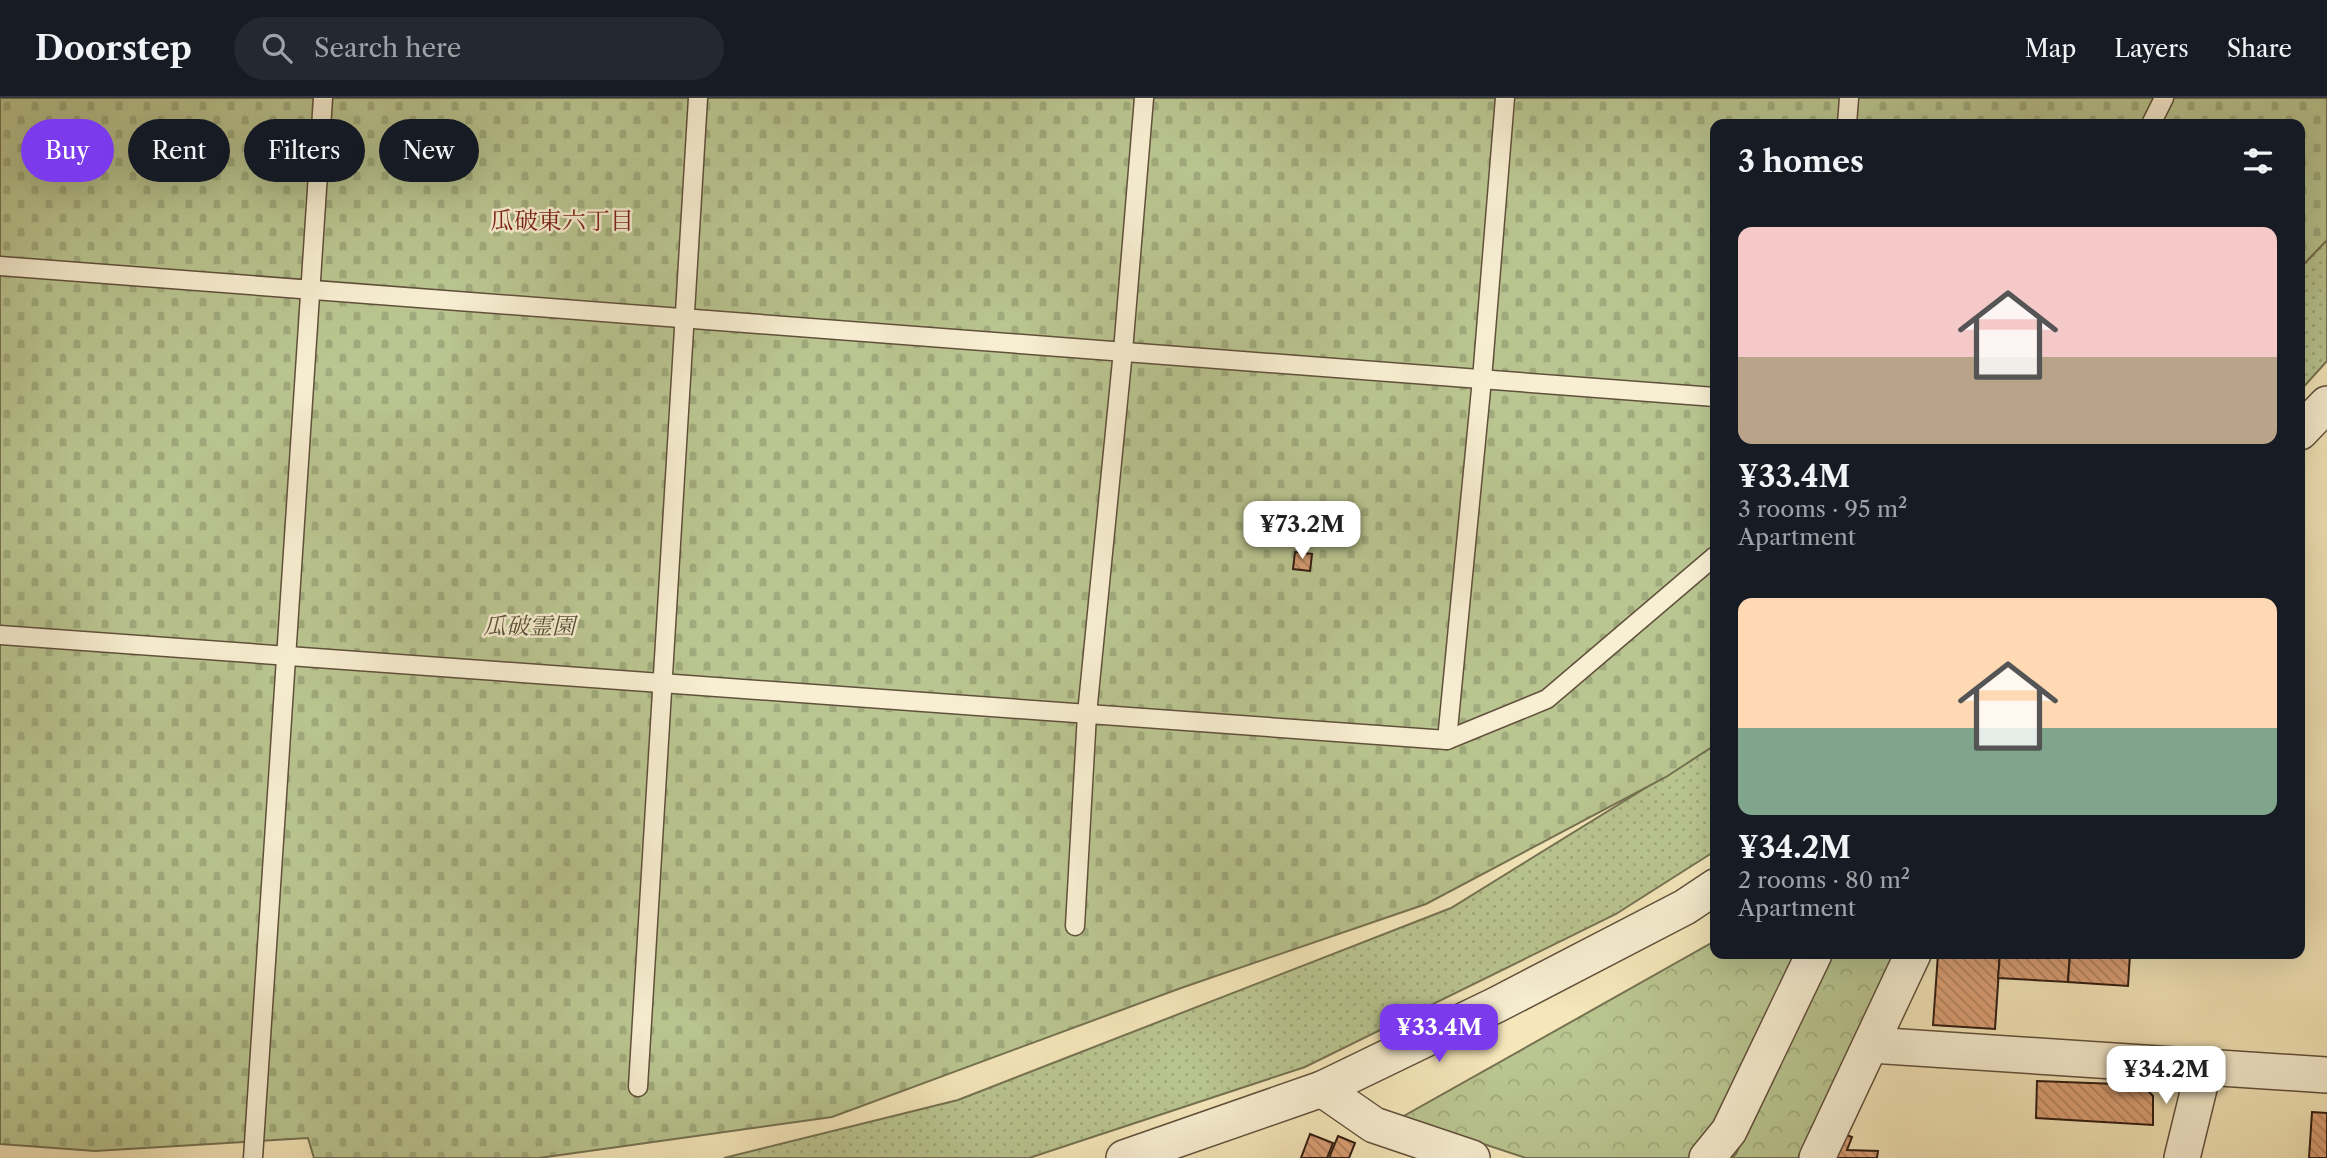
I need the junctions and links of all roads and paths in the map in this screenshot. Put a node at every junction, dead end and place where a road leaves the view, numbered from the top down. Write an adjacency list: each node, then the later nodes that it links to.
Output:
1 (323, 98): 10 (lane)
2 (698, 98): 11 (lane)
3 (1144, 98): 12 (lane)
4 (1505, 98): 13 (lane)
5 (1849, 98): 7 (lane)
6 (2164, 98): 8 (lane)
7 (1847, 119)
8 (2154, 119)
9 (0, 266): 10 (lane)
10 (310, 289): 11 (lane); 19 (lane)
11 (684, 318): 12 (lane); 20 (lane)
12 (1123, 351): 13 (lane); 21 (lane)
13 (1482, 379): 14 (lane); 22 (lane)
14 (1710, 397)
15 (2327, 404): 16 (street)
16 (2305, 427)
17 (1710, 560): 22 (lane)
18 (0, 635): 19 (lane)
19 (286, 655): 20 (lane); 32 (lane)
20 (663, 682): 21 (lane); 30 (lane)
21 (1087, 714): 22 (lane); 24 (lane)
22 (1447, 740)
23 (1710, 890): 31 (street)
24 (1075, 926)
25 (1812, 959): 35 (street)
26 (1911, 959): 27 (street)
27 (1871, 1045): 28 (street); 36 (street)
28 (2204, 1068): 29 (street); 37 (street)
29 (2327, 1075)
30 (638, 1087)
31 (1322, 1089): 33 (street); 34 (street)
32 (253, 1158)
33 (1124, 1158)
34 (1472, 1158)
35 (1707, 1158)
36 (1817, 1158)
37 (2182, 1158)

